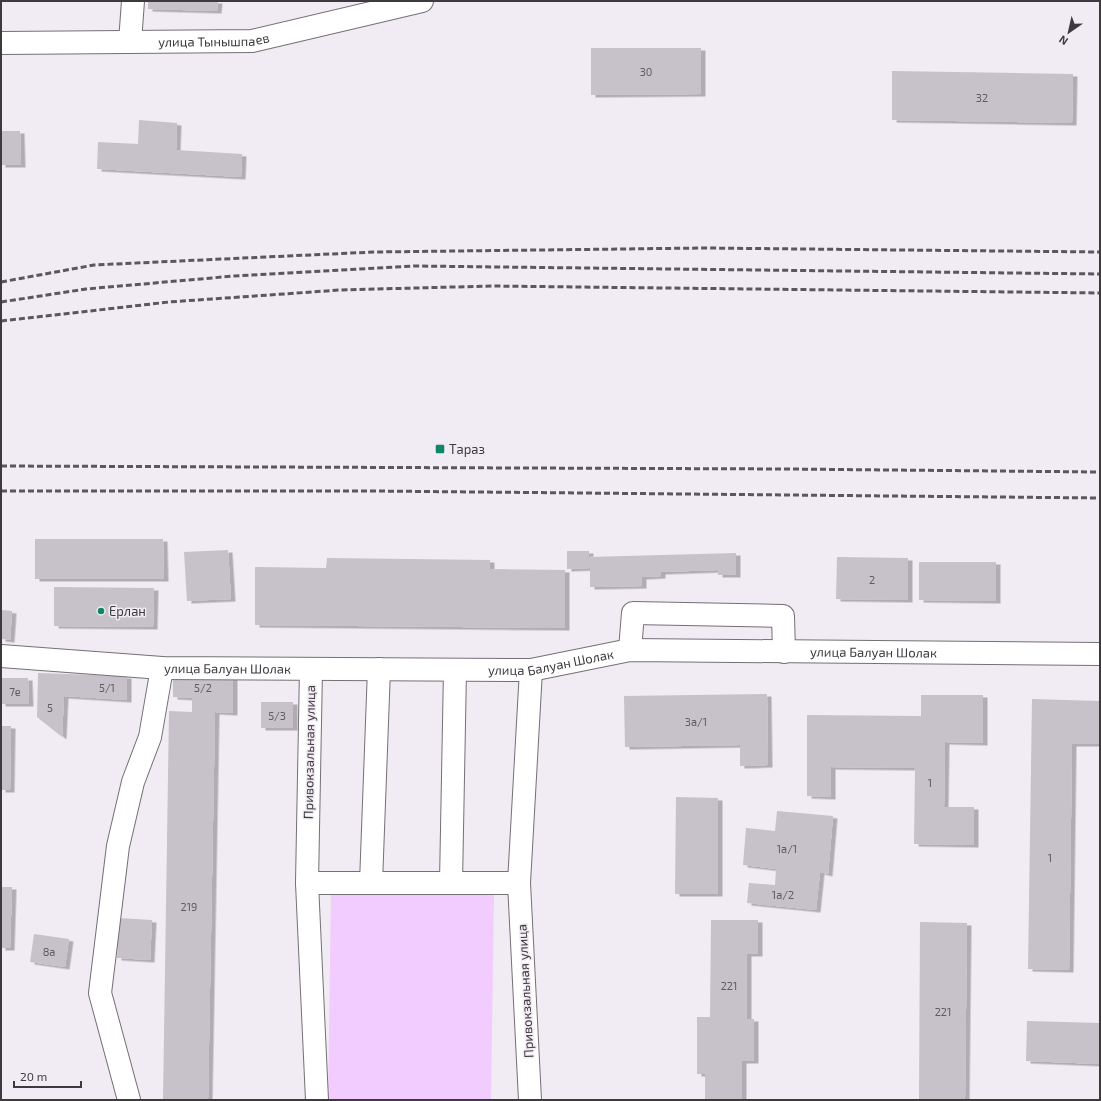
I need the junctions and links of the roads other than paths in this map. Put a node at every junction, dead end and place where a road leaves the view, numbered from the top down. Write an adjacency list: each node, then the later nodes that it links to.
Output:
1 (133, 1): 3 (street)
2 (422, 1): 3 (street, улица Тынышпаев)
3 (130, 42): 4 (street, улица Тынышпаев)
4 (1, 43)
5 (630, 650): 6 (street, улица Балуан Шолак); 6 (street); 13 (street, улица Балуан Шолак)
6 (784, 652): 7 (street, улица Балуан Шолак)
7 (1100, 654)
8 (1, 656): 9 (street, улица Балуан Шолак)
9 (162, 668): 10 (street, улица Балуан Шолак); 18 (street)
10 (311, 669): 11 (street, улица Балуан Шолак); 14 (street, Привокзальная улица)
11 (379, 669): 12 (street, улица Балуан Шолак); 15 (street)
12 (455, 670): 13 (street, улица Балуан Шолак); 16 (street)
13 (531, 670): 17 (street, Привокзальная улица)
14 (307, 883): 15 (street); 19 (street, Привокзальная улица)
15 (371, 883): 16 (street)
16 (451, 883): 17 (street)
17 (519, 883): 20 (street, Привокзальная улица)
18 (128, 1100)
19 (316, 1100)
20 (530, 1100)

